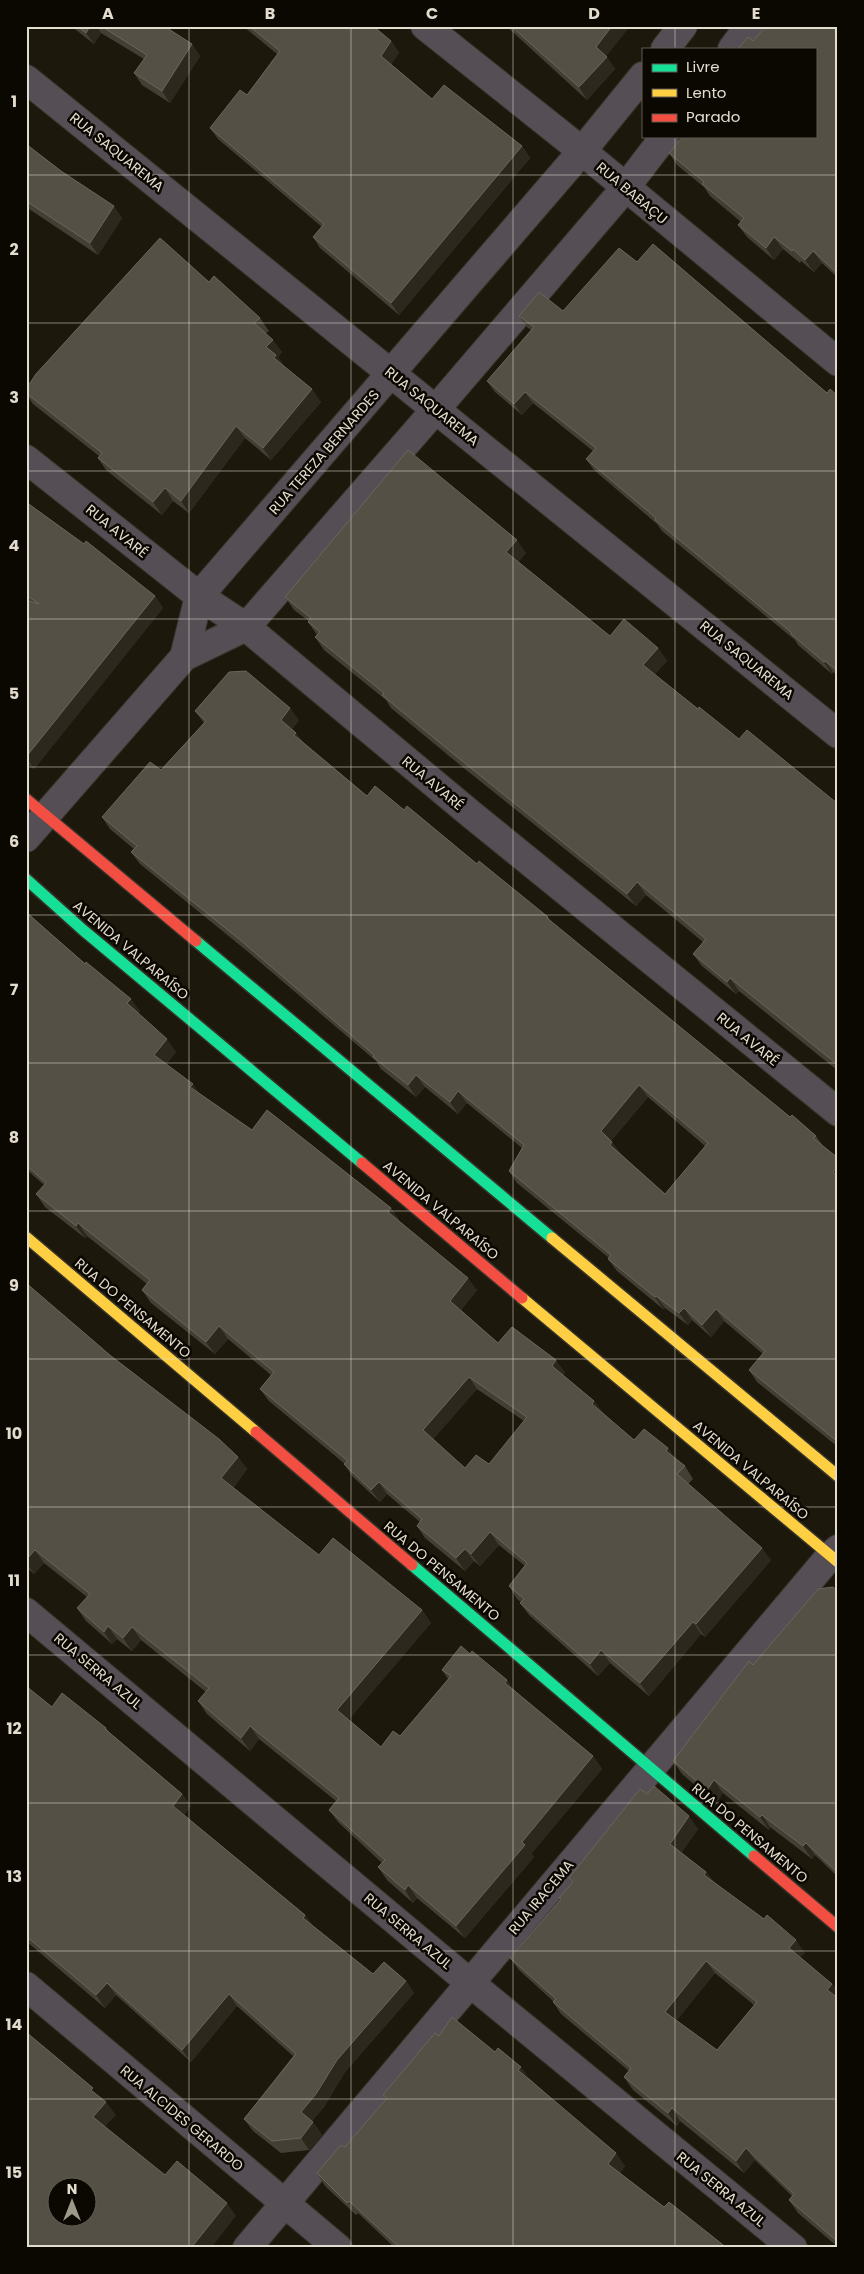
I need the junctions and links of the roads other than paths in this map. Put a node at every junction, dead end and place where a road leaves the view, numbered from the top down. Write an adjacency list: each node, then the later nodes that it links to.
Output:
1 (425, 26): 9 (street, RUA BABAÇU)
2 (683, 26): 4 (street)
3 (749, 26): 5 (street)
4 (666, 48)
5 (733, 48)
6 (642, 77): 9 (street, RUA TEREZA BERNARDES)
7 (26, 79): 12 (street, RUA SAQUAREMA)
8 (663, 138): 10 (street)
9 (582, 151): 10 (street, RUA BABAÇU); 12 (street, RUA TEREZA BERNARDES)
10 (626, 187): 11 (street, RUA BABAÇU); 13 (street)
11 (838, 362)
12 (392, 373): 13 (street, RUA SAQUAREMA); 15 (street, RUA TEREZA BERNARDES)
13 (436, 409): 16 (street); 18 (street, RUA SAQUAREMA)
14 (26, 458): 15 (street, RUA AVARÉ)
15 (199, 596): 16 (street, RUA AVARÉ); 17 (street, RUA TEREZA BERNARDES)
16 (246, 627): 17 (street); 22 (street, RUA AVARÉ)
17 (184, 657): 19 (street, RUA TEREZA BERNARDES)
18 (838, 734)
19 (36, 807): 20 (street, RUA TEREZA BERNARDES); 24 (main road)
20 (26, 838)
21 (26, 880): 25 (main road, AVENIDA VALPARAÍSO)
22 (838, 1112)
23 (26, 1237): 27 (main road, RUA DO PENSAMENTO)
24 (838, 1476)
25 (835, 1556): 27 (street, RUA IRACEMA)
26 (26, 1612): 29 (street, RUA SERRA AZUL)
27 (651, 1768): 28 (main road, RUA DO PENSAMENTO); 29 (street, RUA IRACEMA)
28 (838, 1927)
29 (469, 1982): 31 (street, RUA IRACEMA); 34 (street, RUA SERRA AZUL)
30 (26, 1986): 31 (street, RUA ALCIDES GERARDO)
31 (284, 2204): 32 (street, RUA IRACEMA); 33 (street, RUA ALCIDES GERARDO)
32 (247, 2248)
33 (338, 2248)
34 (793, 2248)

